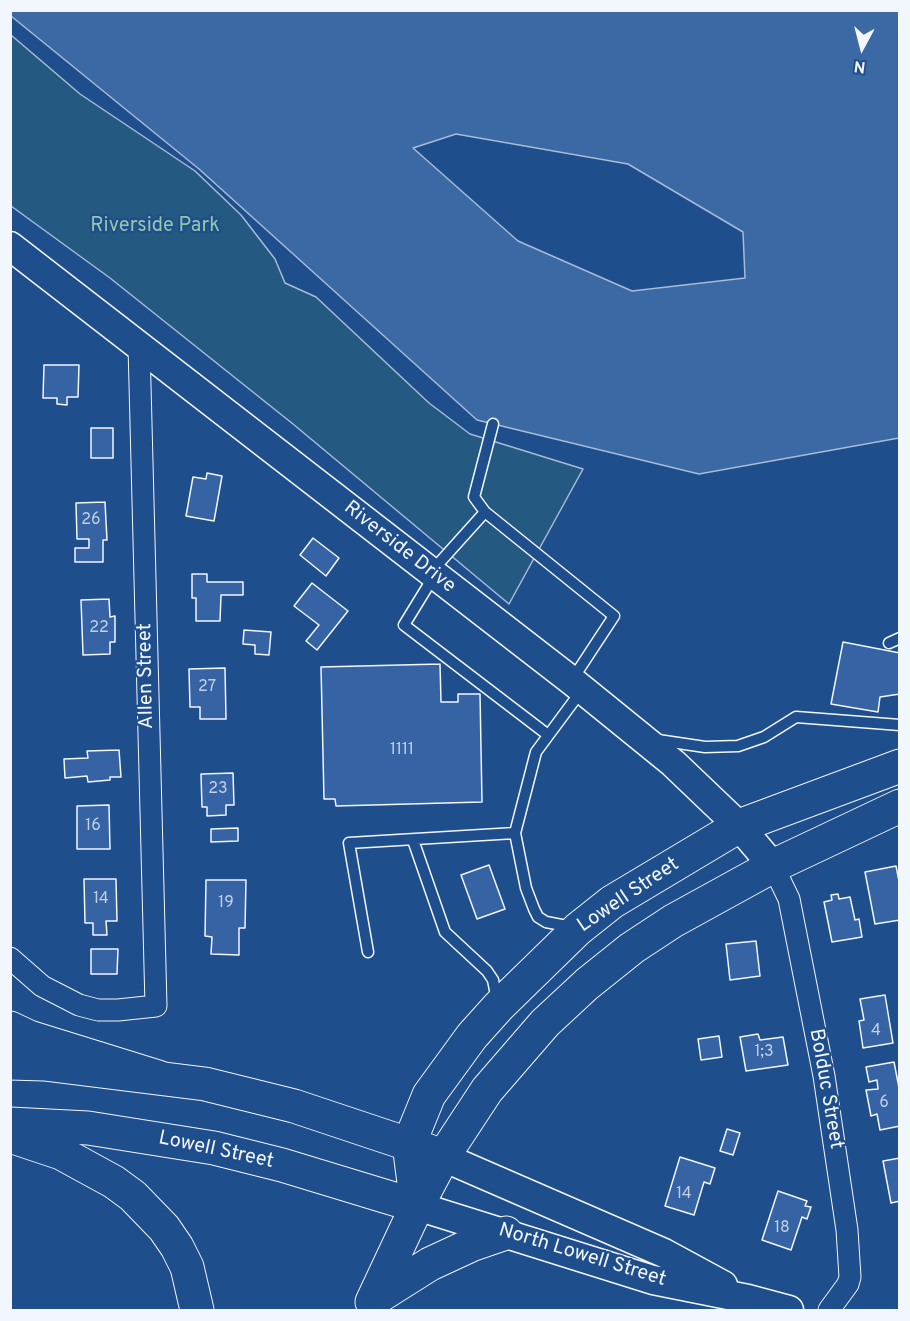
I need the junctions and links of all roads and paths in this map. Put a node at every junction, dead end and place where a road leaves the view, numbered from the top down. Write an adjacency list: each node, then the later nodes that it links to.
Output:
1 (10, 246): 2 (main road, Riverside Drive)
2 (139, 346): 5 (main road, Riverside Drive); 20 (street, Allen Street)
3 (493, 424): 4 (lane)
4 (484, 512): 5 (lane); 8 (lane)
5 (433, 574): 8 (main road, Riverside Drive); 10 (lane)
6 (900, 638): 7 (lane)
7 (889, 643)
8 (577, 685): 10 (lane); 11 (main road, Riverside Drive)
9 (900, 725): 11 (lane)
10 (548, 735): 15 (lane)
11 (640, 736): 14 (main road, Riverside Drive)
12 (900, 766): 14 (main road, Lowell Street)
13 (900, 806): 17 (main road)
14 (739, 826): 17 (main road, Riverside Drive); 18 (main road, Lowell Street)
15 (514, 833): 16 (lane); 18 (lane)
16 (413, 840): 19 (lane); 21 (lane)
17 (773, 866): 28 (main road); 35 (street, Bolduc Street)
18 (578, 929): 21 (main road, Lowell Street)
19 (368, 952)
20 (10, 958)
21 (499, 1006): 27 (main road, Lowell Street)
22 (10, 1028): 24 (main road)
23 (10, 1063): 24 (main road)
24 (158, 1077): 27 (main road)
25 (10, 1124): 29 (main road, Lowell Street)
26 (10, 1136): 33 (main road)
27 (409, 1143): 28 (main road); 29 (main road, Lowell Street)
28 (443, 1157): 29 (main road); 32 (main road, North Lowell Street)
29 (417, 1206): 30 (main road, North Lowell Street); 31 (main road)
30 (506, 1233): 31 (main road); 32 (main road, North Lowell Street)
31 (370, 1305)
32 (746, 1305): 34 (main road, North Lowell Street)
33 (197, 1311)
34 (789, 1311)
35 (829, 1311)

